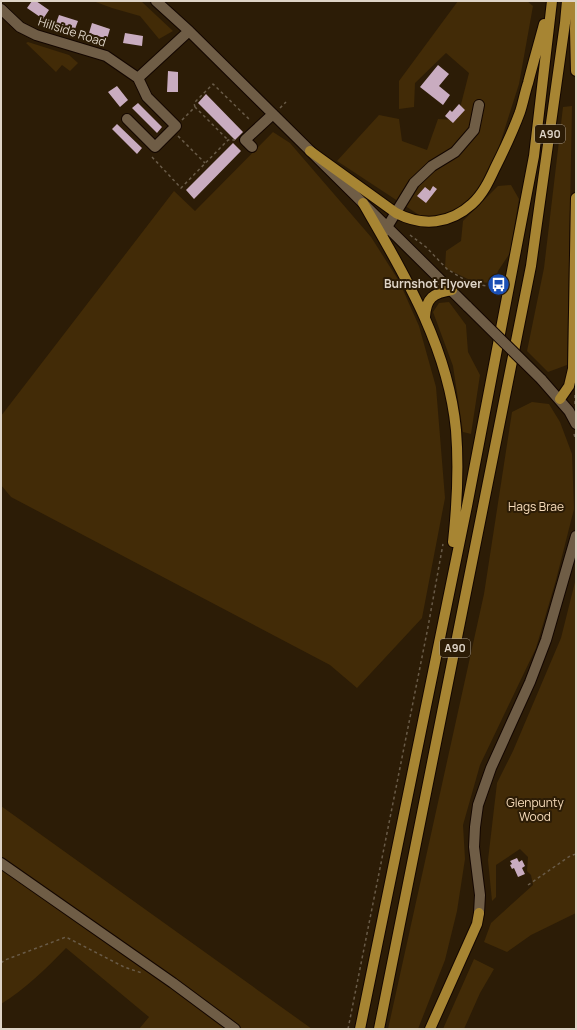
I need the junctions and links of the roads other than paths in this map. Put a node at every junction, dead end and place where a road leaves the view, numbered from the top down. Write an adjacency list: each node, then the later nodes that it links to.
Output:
1 (156, 1): 6 (street)
2 (551, 1): 16 (main road); 24 (main road, A90)
3 (567, 1): 29 (main road, A90)
4 (576, 4): 7 (main road)
5 (1, 8): 8 (street, Hillside Road)
6 (188, 31): 8 (street); 10 (street)
7 (576, 71)
8 (138, 78): 11 (street)
9 (479, 105): 16 (street)
10 (273, 114): 12 (street); 13 (street)
11 (127, 119)
12 (248, 144)
13 (310, 151): 15 (street); 16 (main road)
14 (576, 198): 20 (main road)
15 (363, 203): 17 (main road)
16 (396, 213): 17 (street)
17 (385, 231): 18 (street); 19 (main road)
18 (452, 290): 19 (main road); 20 (street, bridge)
19 (425, 317): 24 (main road)
20 (560, 399): 21 (street)
21 (576, 424)
22 (576, 536): 23 (street)
23 (571, 574): 26 (street)
24 (449, 590): 28 (main road, A90)
25 (1, 863): 27 (street)
26 (479, 913): 30 (main road)
27 (235, 1029)
28 (360, 1029)
29 (379, 1029)
30 (430, 1029)

